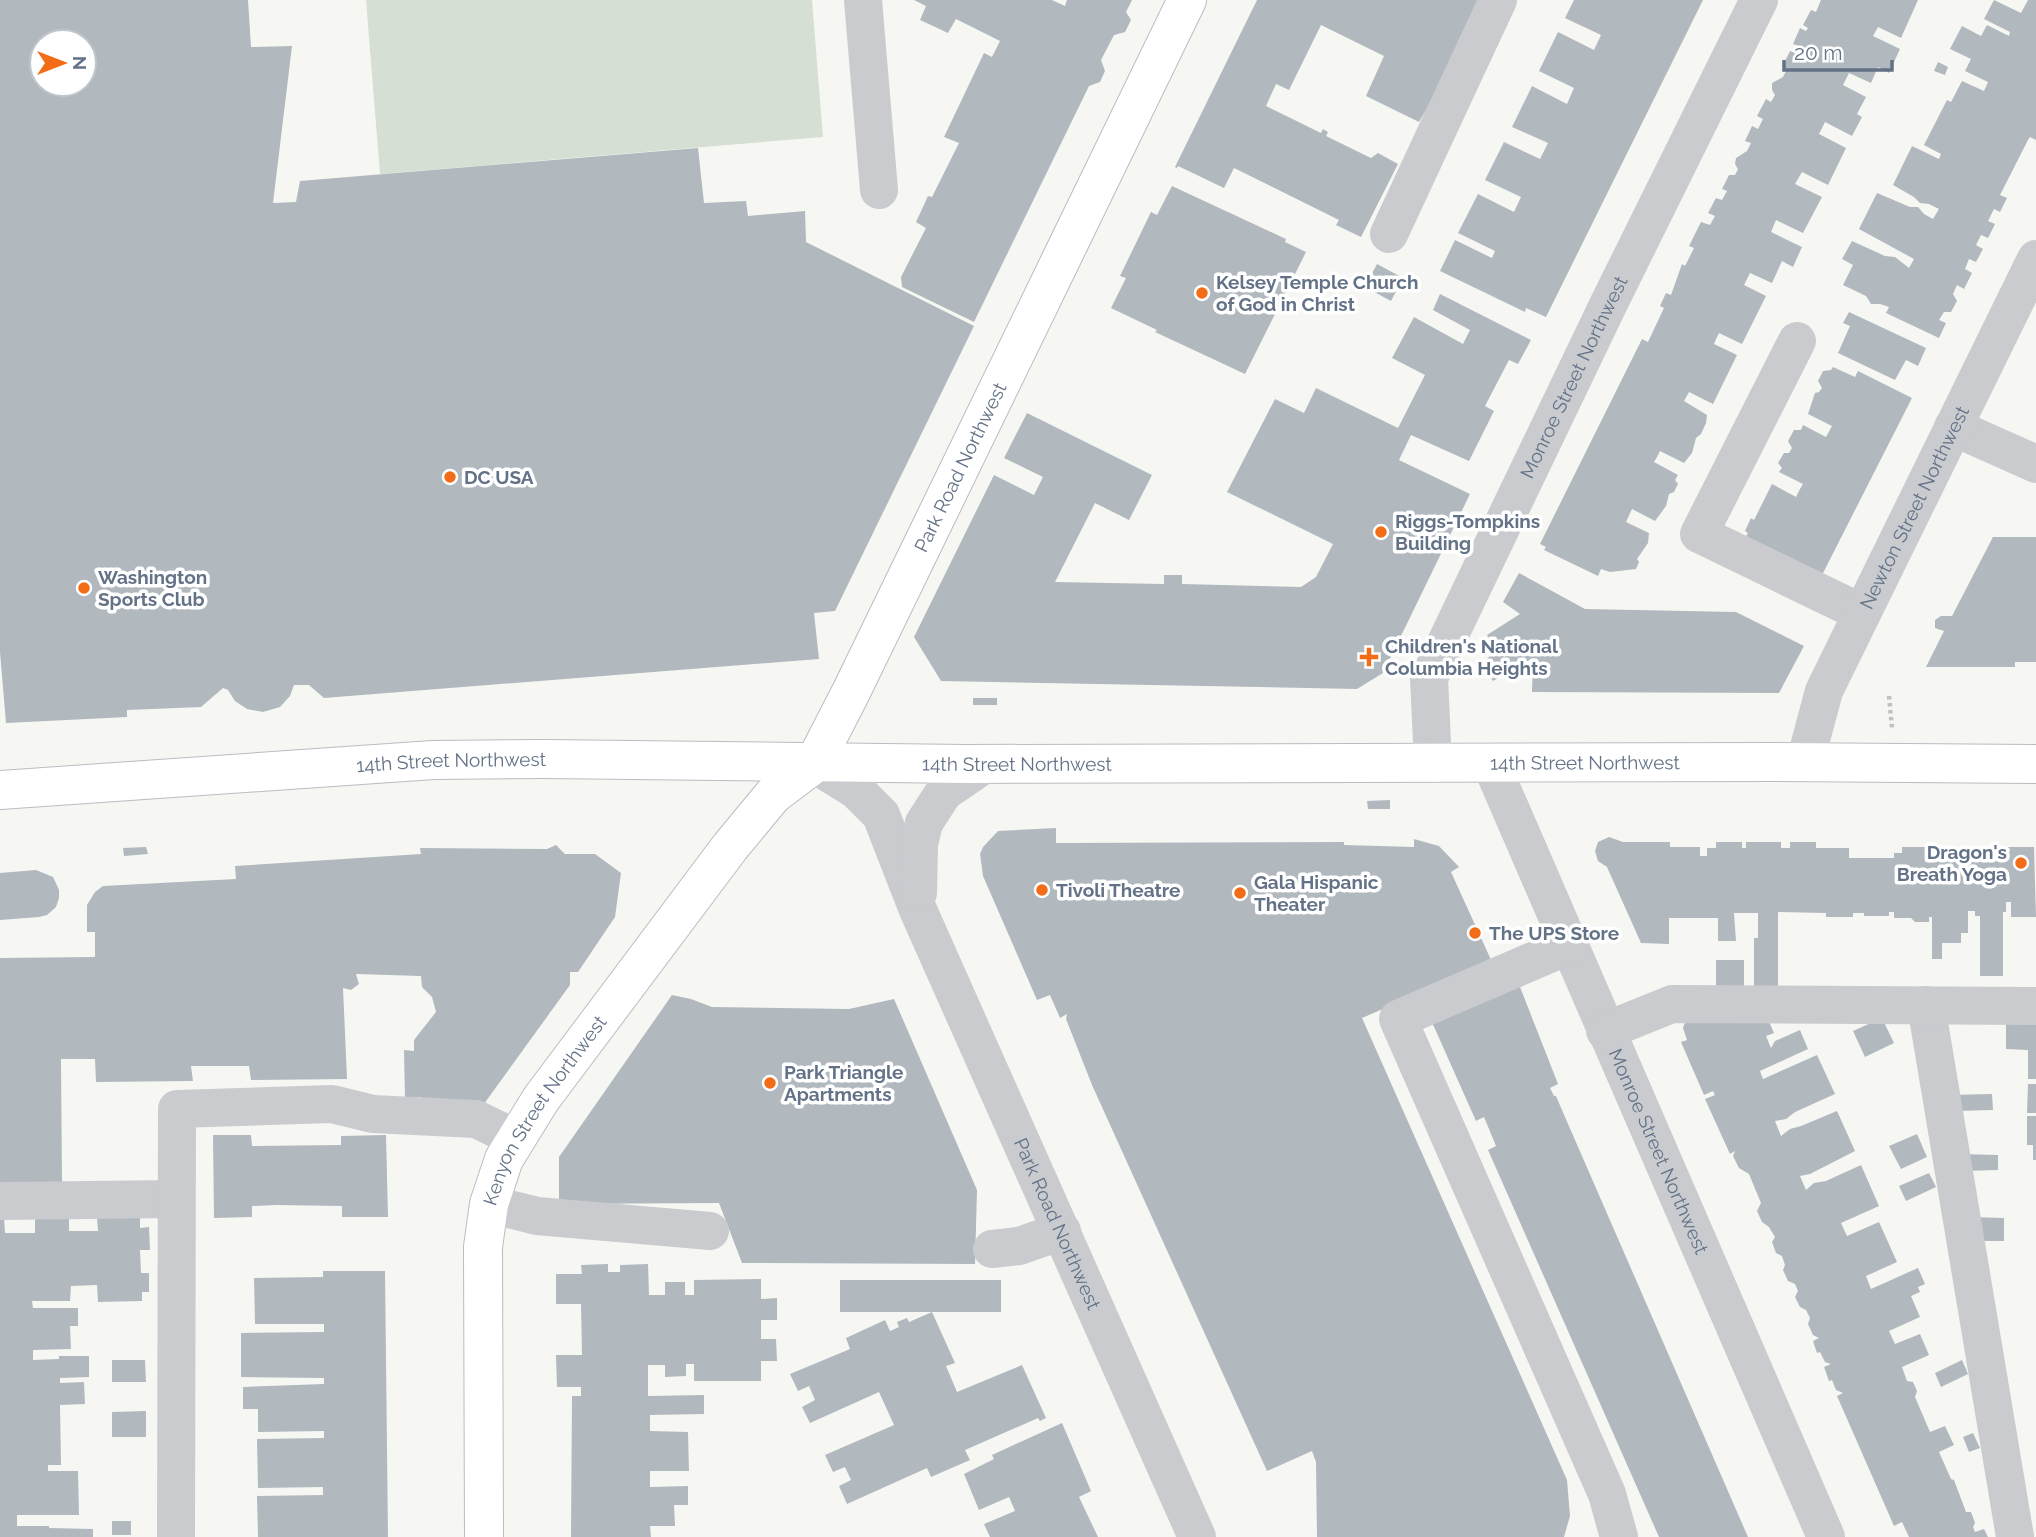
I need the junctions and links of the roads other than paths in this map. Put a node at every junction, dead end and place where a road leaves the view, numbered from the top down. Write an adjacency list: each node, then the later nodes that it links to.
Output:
1 (863, 0): 5 (street)
2 (1187, 0): 13 (main road, Park Road Northwest)
3 (1497, 0): 6 (street)
4 (1759, 0): 15 (street, Monroe Street Northwest)
5 (879, 190)
6 (1389, 234)
7 (2036, 259): 9 (street, Newton Street Northwest)
8 (1797, 341): 11 (street)
9 (1953, 427): 10 (street); 11 (street, Newton Street Northwest)
10 (2036, 464)
11 (1862, 613): 12 (street, Newton Street Northwest)
12 (1805, 762): 16 (main road, 14th Street Northwest); 17 (main road, 14th Street Northwest)
13 (814, 764): 14 (main road, 14th Street Northwest); 18 (main road, 14th Street Northwest); 19 (street, Park Road Northwest); 24 (main road, Kenyon Street Northwest)
14 (985, 764): 15 (main road, 14th Street Northwest); 19 (street, Park Road Northwest)
15 (1433, 764): 16 (main road, 14th Street Northwest)
16 (1491, 764): 20 (street, Monroe Street Northwest)
17 (2036, 764)
18 (0, 790)
19 (918, 909): 29 (street, Park Road Northwest)
20 (1568, 946): 23 (street, Monroe Street Northwest); 34 (street)
21 (1926, 1005): 22 (street); 23 (street); 36 (street)
22 (2036, 1006)
23 (1605, 1031): 35 (street, Monroe Street Northwest)
24 (517, 1139): 25 (street); 27 (main road, Kenyon Street Northwest)
25 (176, 1199): 26 (street); 32 (street)
26 (0, 1201)
27 (489, 1204): 28 (street); 33 (main road, Kenyon Street Northwest)
28 (710, 1231)
29 (1062, 1231): 30 (street); 31 (street, Park Road Northwest)
30 (992, 1249)
31 (1184, 1533)
32 (176, 1537)
33 (484, 1537)
34 (1619, 1537)
35 (1826, 1537)
36 (2015, 1537)

